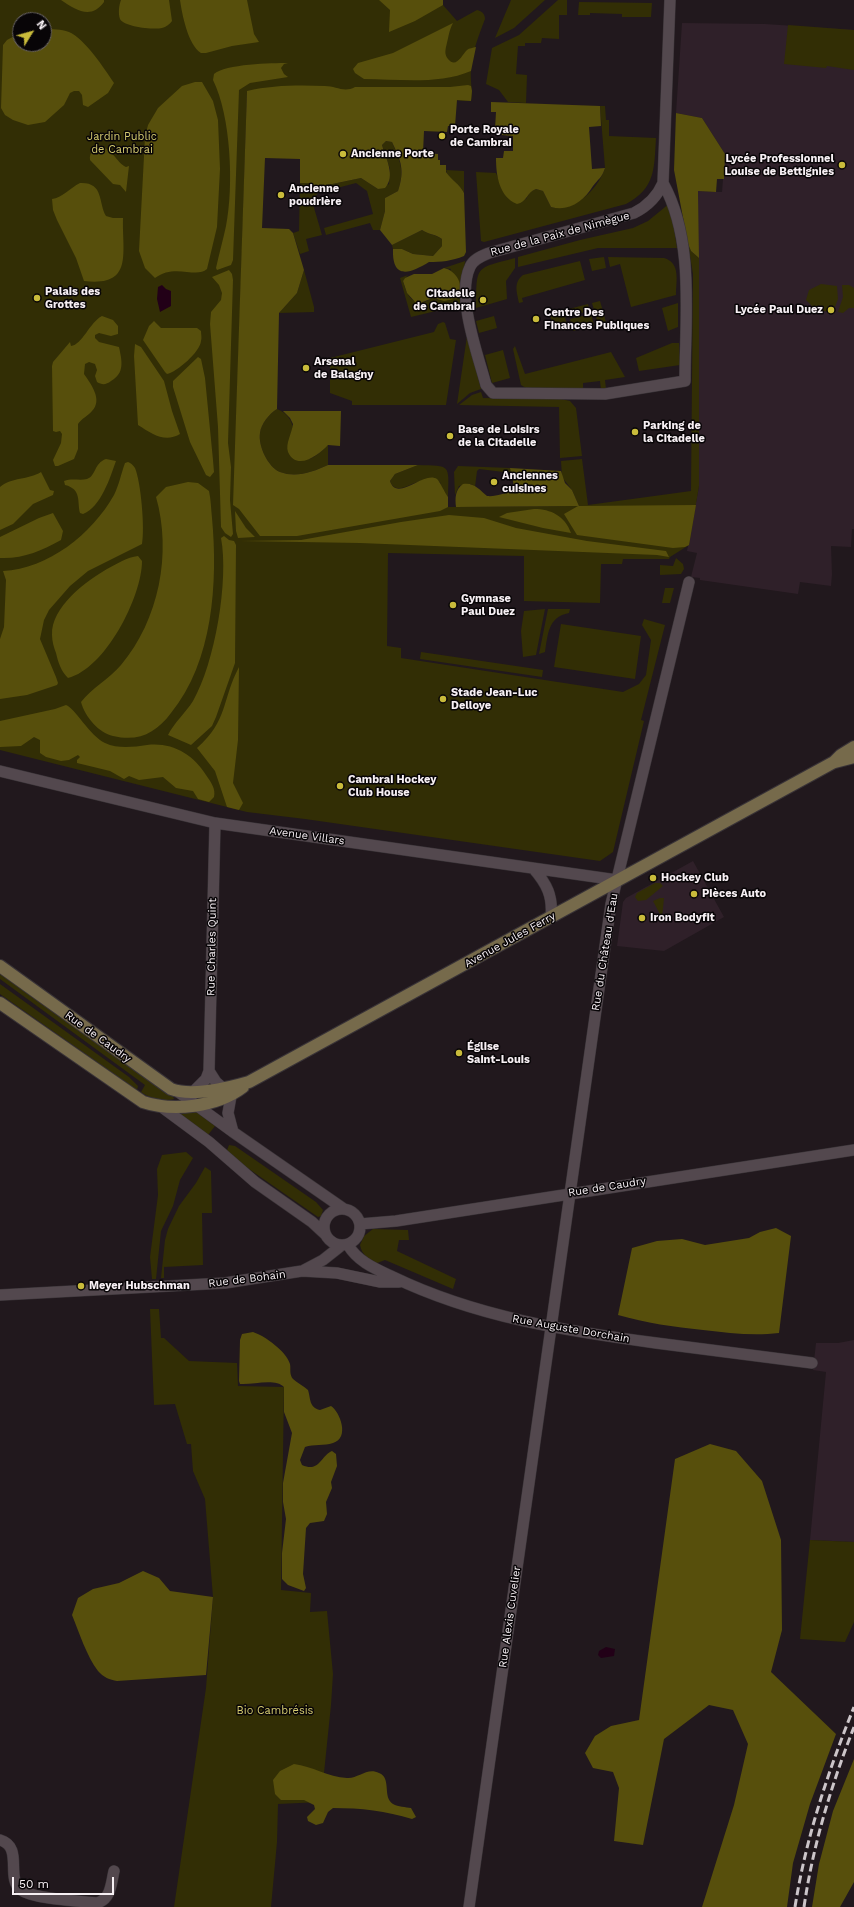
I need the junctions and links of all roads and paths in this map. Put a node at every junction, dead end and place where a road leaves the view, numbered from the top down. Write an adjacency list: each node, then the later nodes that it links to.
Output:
1 (670, 0): 2 (street, Rue de la Paix de Nimègue)
2 (663, 183): 2 (street, Rue de la Paix de Nimègue)
3 (689, 582): 10 (street, Rue du Château d'Eau)
4 (854, 747): 6 (main road, Avenue Jules Ferry)
5 (854, 757): 6 (main road, Avenue Jules Ferry)
6 (834, 762): 10 (main road, Avenue Jules Ferry)
7 (0, 771): 8 (street, Avenue Villars)
8 (215, 823): 9 (street, Avenue Villars); 14 (street, Rue Charles Quint)
9 (533, 868): 10 (street, Avenue Villars); 11 (street)
10 (617, 880): 11 (main road, Avenue Jules Ferry); 22 (street, Rue du Château d'Eau)
11 (550, 917): 17 (main road, Avenue Jules Ferry)
12 (0, 966): 15 (main road, Rue de Caudry)
13 (0, 1003): 18 (main road)
14 (209, 1071): 16 (street); 17 (street)
15 (178, 1091): 16 (main road, Avenue Jules Ferry); 19 (street, Rue de Caudry)
16 (194, 1092): 17 (main road, Avenue Jules Ferry)
17 (228, 1092): 19 (main road); 20 (street)
18 (159, 1106): 19 (main road); 25 (street)
19 (196, 1106): 20 (street, Rue de Caudry)
20 (233, 1132): 23 (street, Rue de Caudry)
21 (854, 1150): 22 (street, Rue de Caudry)
22 (571, 1192): 24 (street, Rue de Caudry); 30 (street, Rue du Château d'Eau)
23 (344, 1209): 24 (street); 25 (street)
24 (360, 1224): 26 (street)
25 (326, 1235): 26 (street)
26 (345, 1245): 27 (street, Rue de Bohain); 28 (street, Rue Auguste Dorchain)
27 (302, 1271): 28 (street, Rue de Bohain); 29 (street, Rue de Bohain)
28 (402, 1282): 30 (street, Rue Auguste Dorchain)
29 (0, 1295)
30 (552, 1328): 31 (street, Rue Auguste Dorchain); 34 (street, Rue Alexis Cuvelier)
31 (812, 1363)
32 (0, 1840): 33 (street)
33 (114, 1872)
34 (469, 1907)

